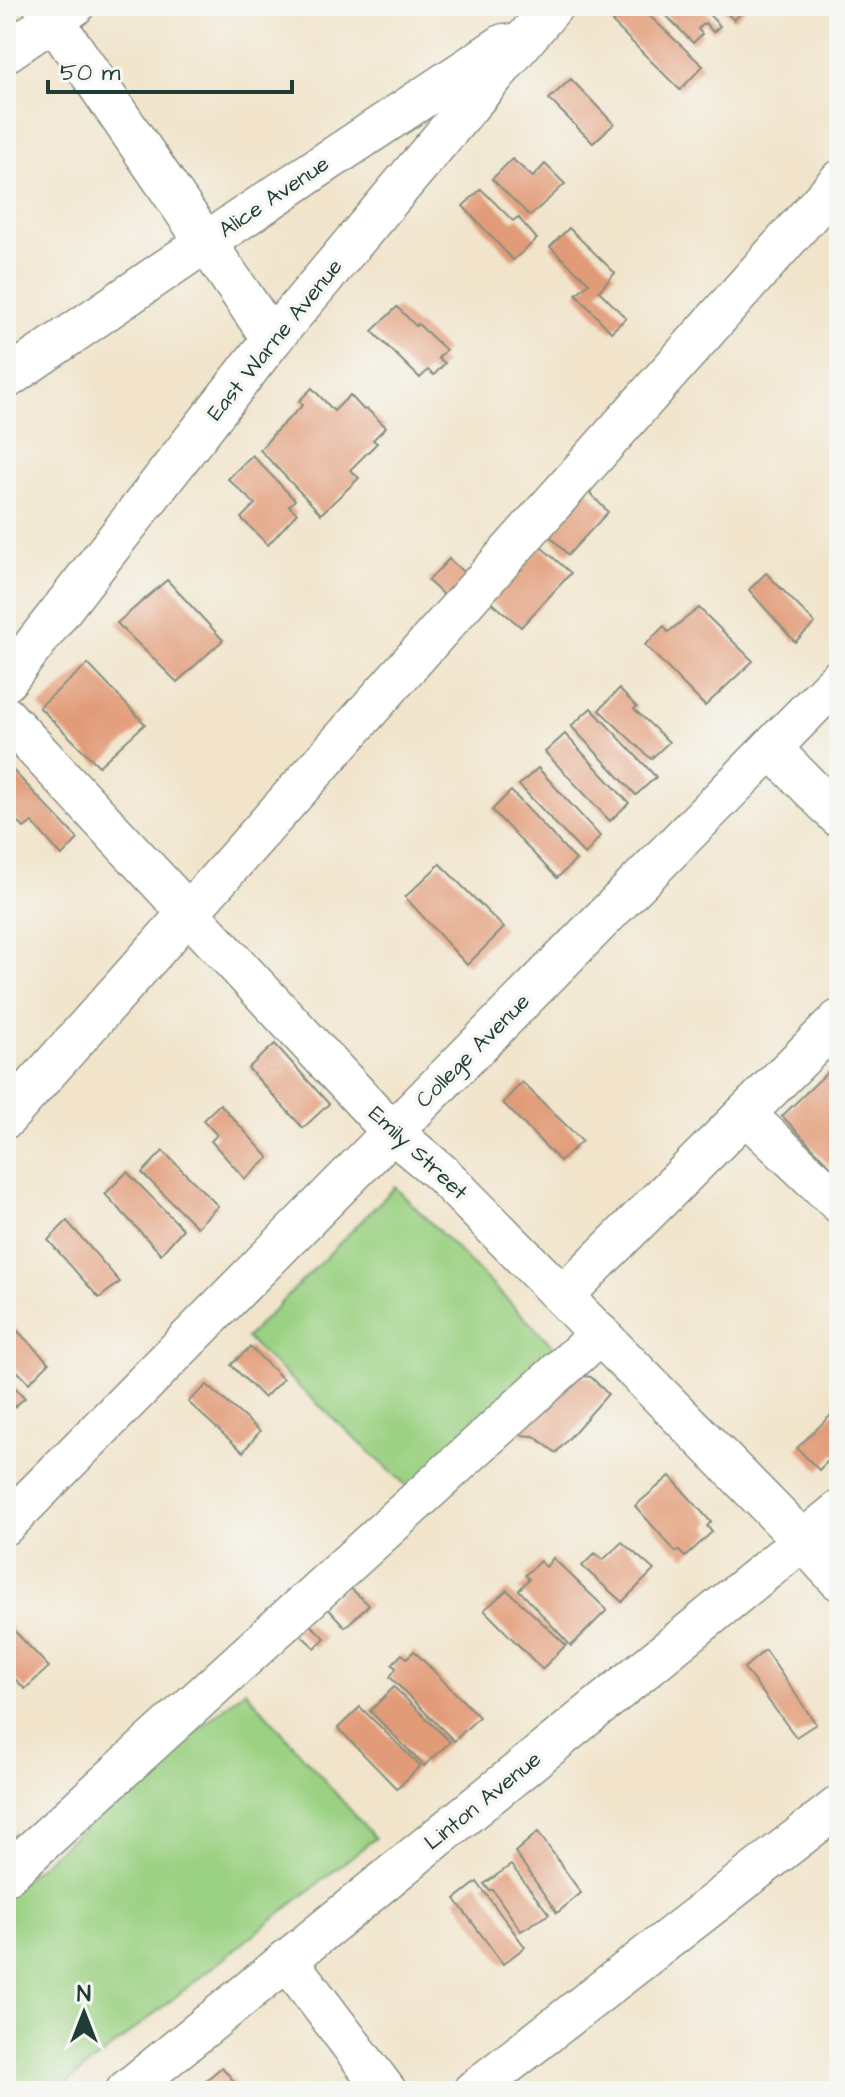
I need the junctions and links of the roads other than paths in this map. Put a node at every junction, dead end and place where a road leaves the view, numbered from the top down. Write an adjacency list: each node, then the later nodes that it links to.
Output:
1 (57, 11): 3 (street); 5 (street)
2 (548, 12): 5 (street, Alice Avenue); 6 (street, East Warne Avenue)
3 (6, 52)
4 (839, 181): 13 (street)
5 (206, 242): 6 (street); 7 (street, Alice Avenue)
6 (272, 339): 9 (street, East Warne Avenue)
7 (6, 379)
8 (839, 679): 11 (street, College Avenue)
9 (6, 681)
10 (6, 717): 13 (street, Emily Street)
11 (771, 748): 12 (street); 17 (street, College Avenue)
12 (839, 817)
13 (188, 912): 16 (street); 17 (street, Emily Street)
14 (839, 1020): 15 (street)
15 (745, 1114): 18 (street); 19 (street)
16 (6, 1118)
17 (393, 1133): 19 (street, Emily Street); 22 (street, College Avenue)
18 (839, 1203)
19 (563, 1296): 20 (street, Emily Street)
20 (600, 1334): 23 (street, Emily Street); 26 (street)
21 (839, 1511): 23 (street, Linton Avenue)
22 (6, 1524)
23 (803, 1541): 24 (street, Emily Street); 27 (street, Linton Avenue)
24 (839, 1580)
25 (839, 1806): 30 (street)
26 (6, 1875)
27 (287, 1960): 28 (street, Linton Avenue); 29 (street)
28 (126, 2091)
29 (386, 2091)
30 (473, 2091)

